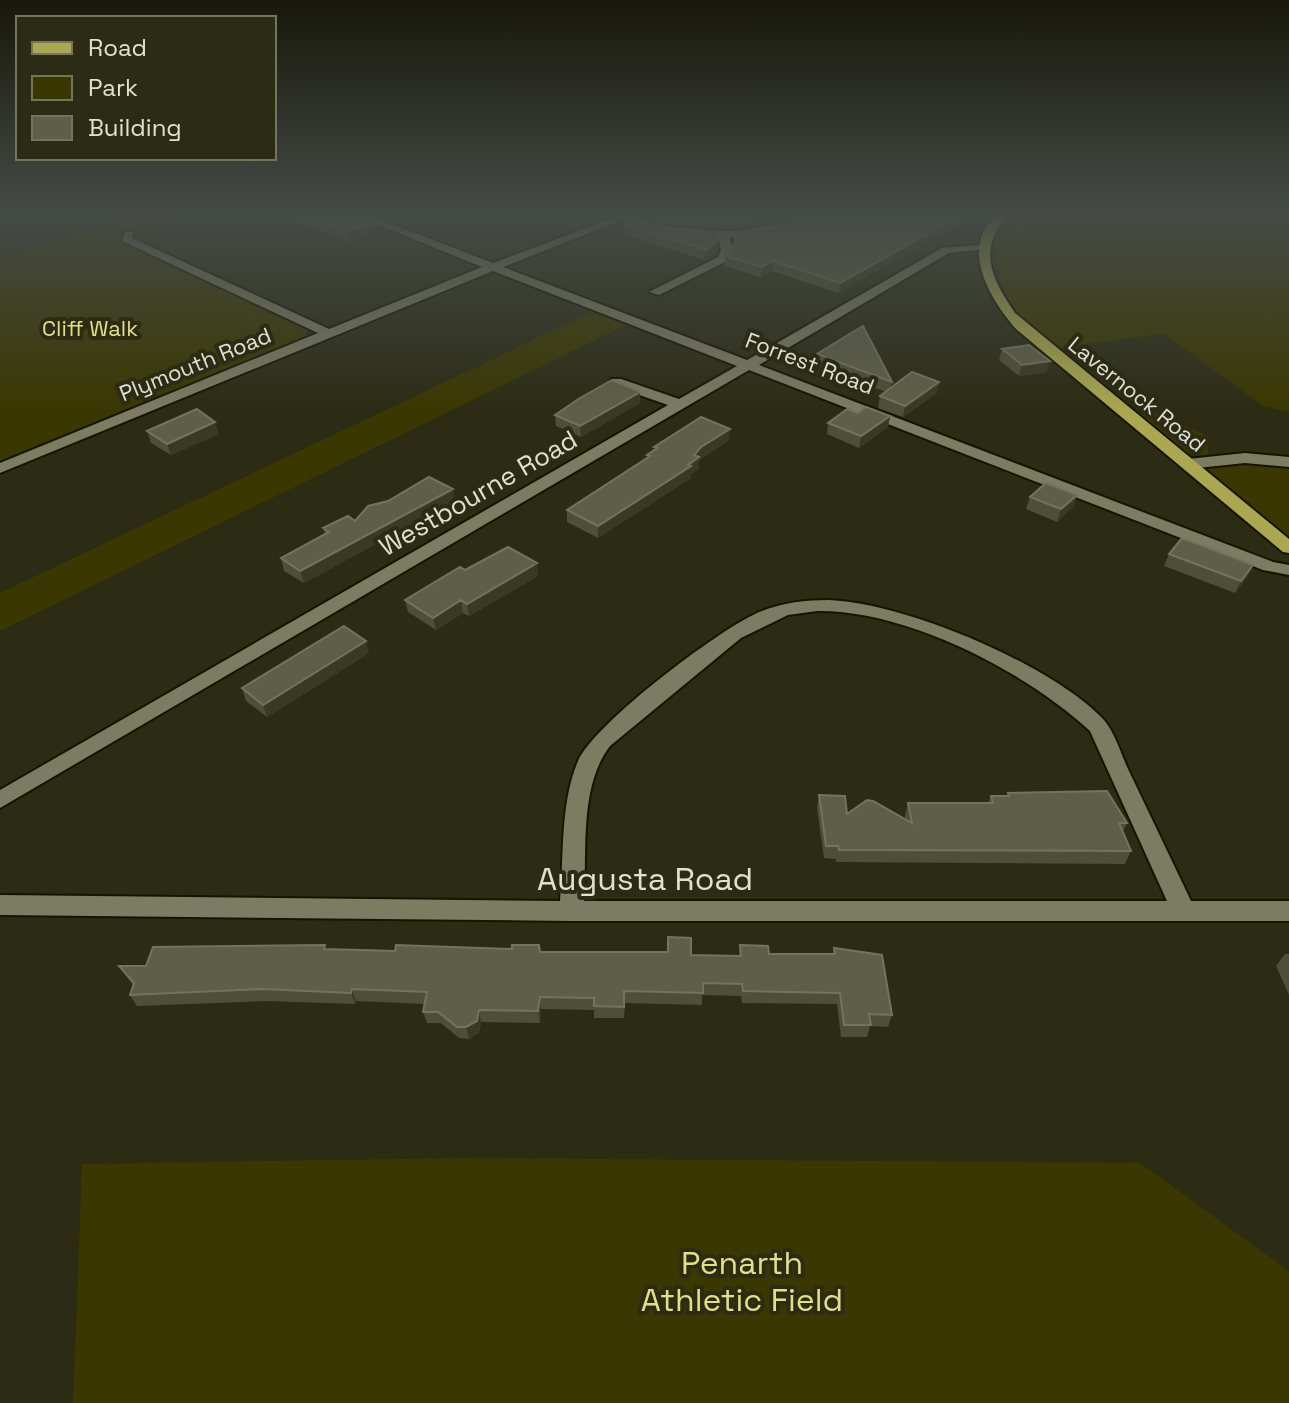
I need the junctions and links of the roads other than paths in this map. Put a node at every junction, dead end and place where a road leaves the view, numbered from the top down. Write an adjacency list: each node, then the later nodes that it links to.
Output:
1 (215, 280): 8 (street)
2 (459, 280): 8 (street, Plymouth Road)
3 (534, 280): 9 (street, Forrest Road)
4 (679, 280): 7 (street)
5 (894, 280): 9 (street, Westbourne Road)
6 (990, 280): 13 (main road, Lavernock Road)
7 (655, 292)
8 (328, 333): 14 (street, Plymouth Road)
9 (752, 364): 11 (street, Westbourne Road); 16 (street, Forrest Road)
10 (616, 382): 11 (street)
11 (682, 405): 17 (street, Westbourne Road)
12 (1289, 462): 13 (street)
13 (1188, 464): 15 (main road, Lavernock Road)
14 (0, 468)
15 (1289, 548)
16 (1289, 570)
17 (0, 800)
18 (0, 905): 19 (street, Augusta Road)
19 (571, 911): 20 (street, Augusta Road); 20 (street)
20 (1184, 911): 21 (street, Augusta Road)
21 (1289, 911)

